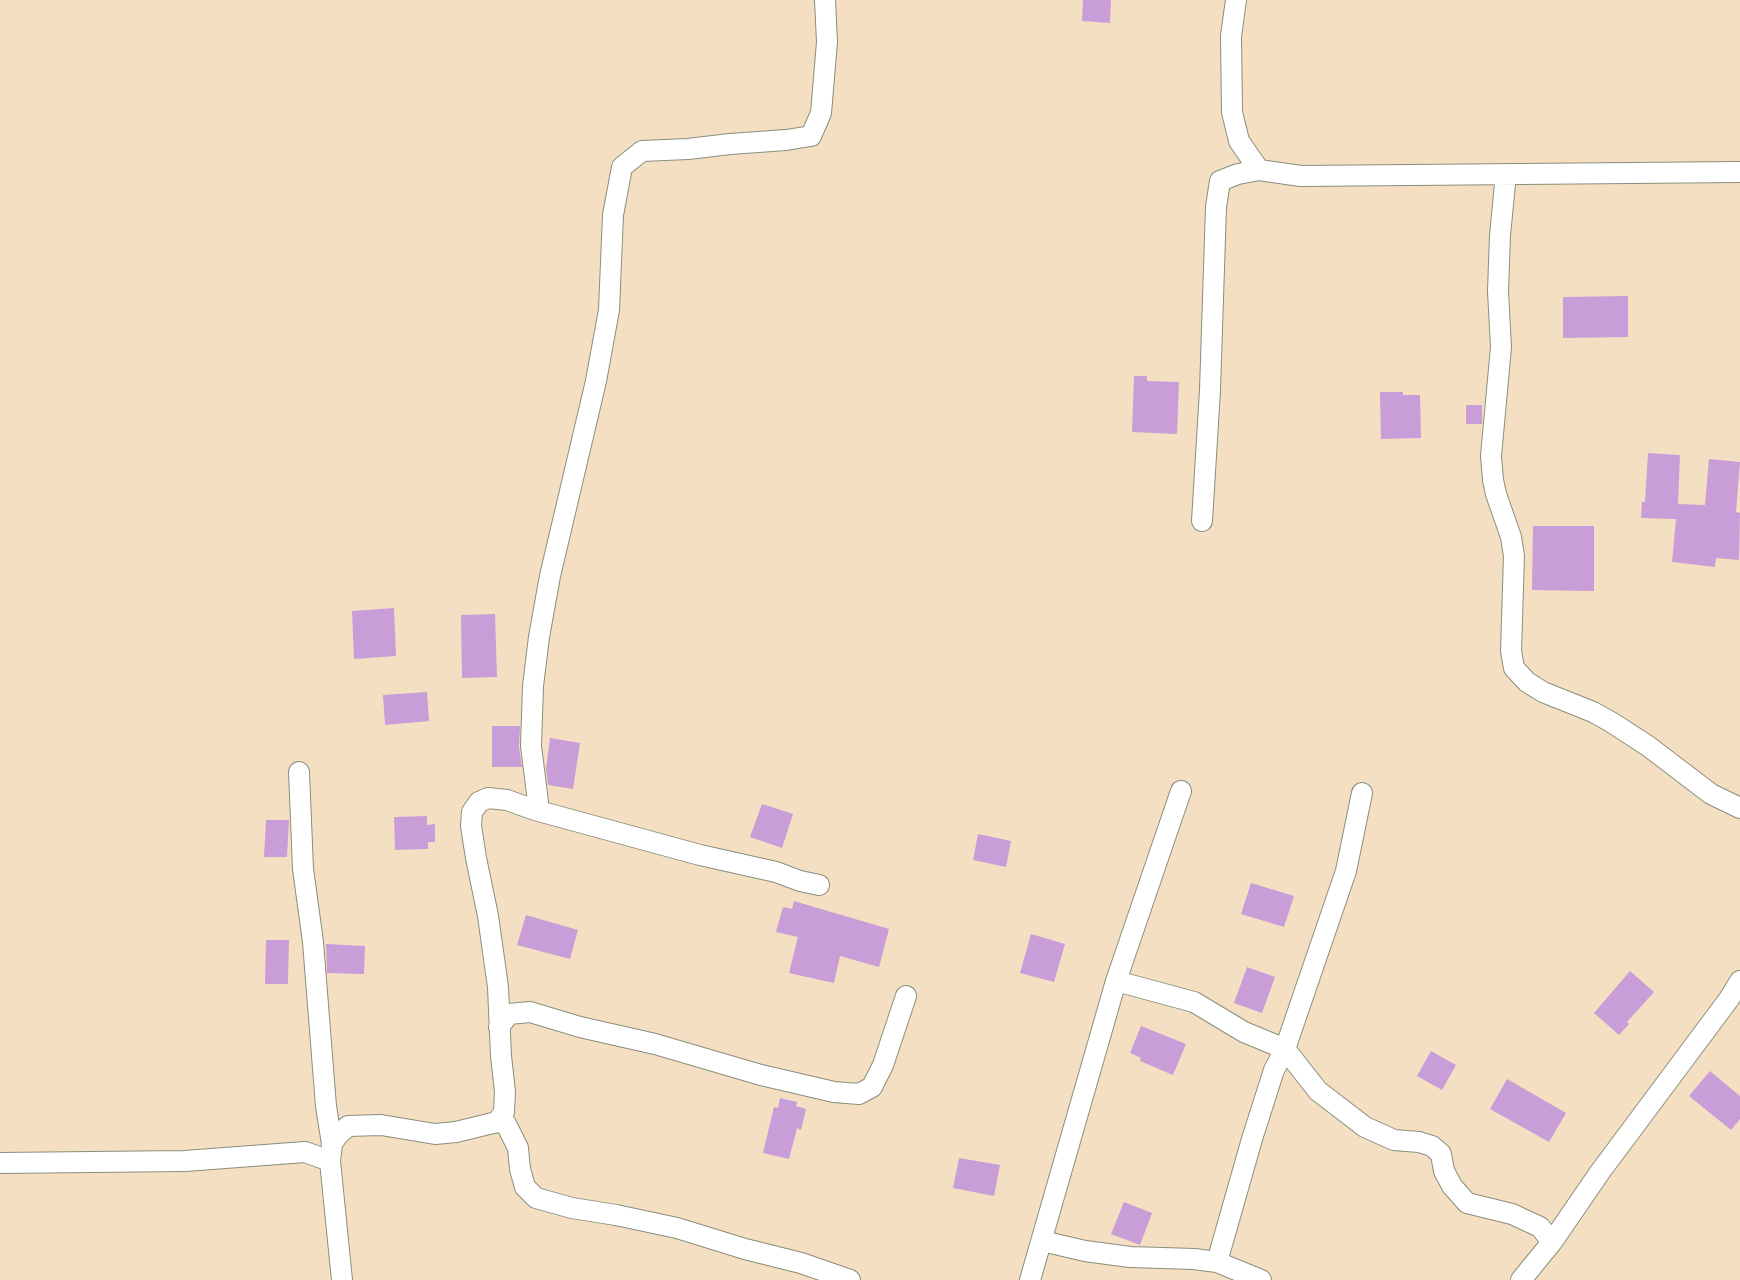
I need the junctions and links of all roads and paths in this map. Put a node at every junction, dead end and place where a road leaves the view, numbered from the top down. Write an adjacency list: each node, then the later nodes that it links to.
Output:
1 (825, 0): 11 (street)
2 (1236, 0): 3 (street)
3 (1259, 170): 5 (street); 6 (street)
4 (1740, 172): 5 (street)
5 (1506, 174): 10 (street)
6 (1202, 521)
7 (299, 772): 19 (street)
8 (1181, 791): 13 (street)
9 (1362, 793): 17 (street)
10 (1740, 808)
11 (535, 810): 12 (street); 16 (street)
12 (819, 885)
13 (1116, 981): 17 (street); 21 (street)
14 (1740, 981): 22 (street)
15 (906, 996): 16 (street)
16 (499, 1027): 18 (street)
17 (1285, 1049): 22 (street); 23 (street)
18 (496, 1122): 19 (street); 25 (street)
19 (331, 1153): 20 (street); 24 (street)
20 (0, 1163)
21 (1042, 1241): 23 (street); 26 (street)
22 (1552, 1242): 28 (street)
23 (1217, 1262): 27 (street)
24 (342, 1280)
25 (850, 1280)
26 (1030, 1280)
27 (1261, 1280)
28 (1521, 1280)

